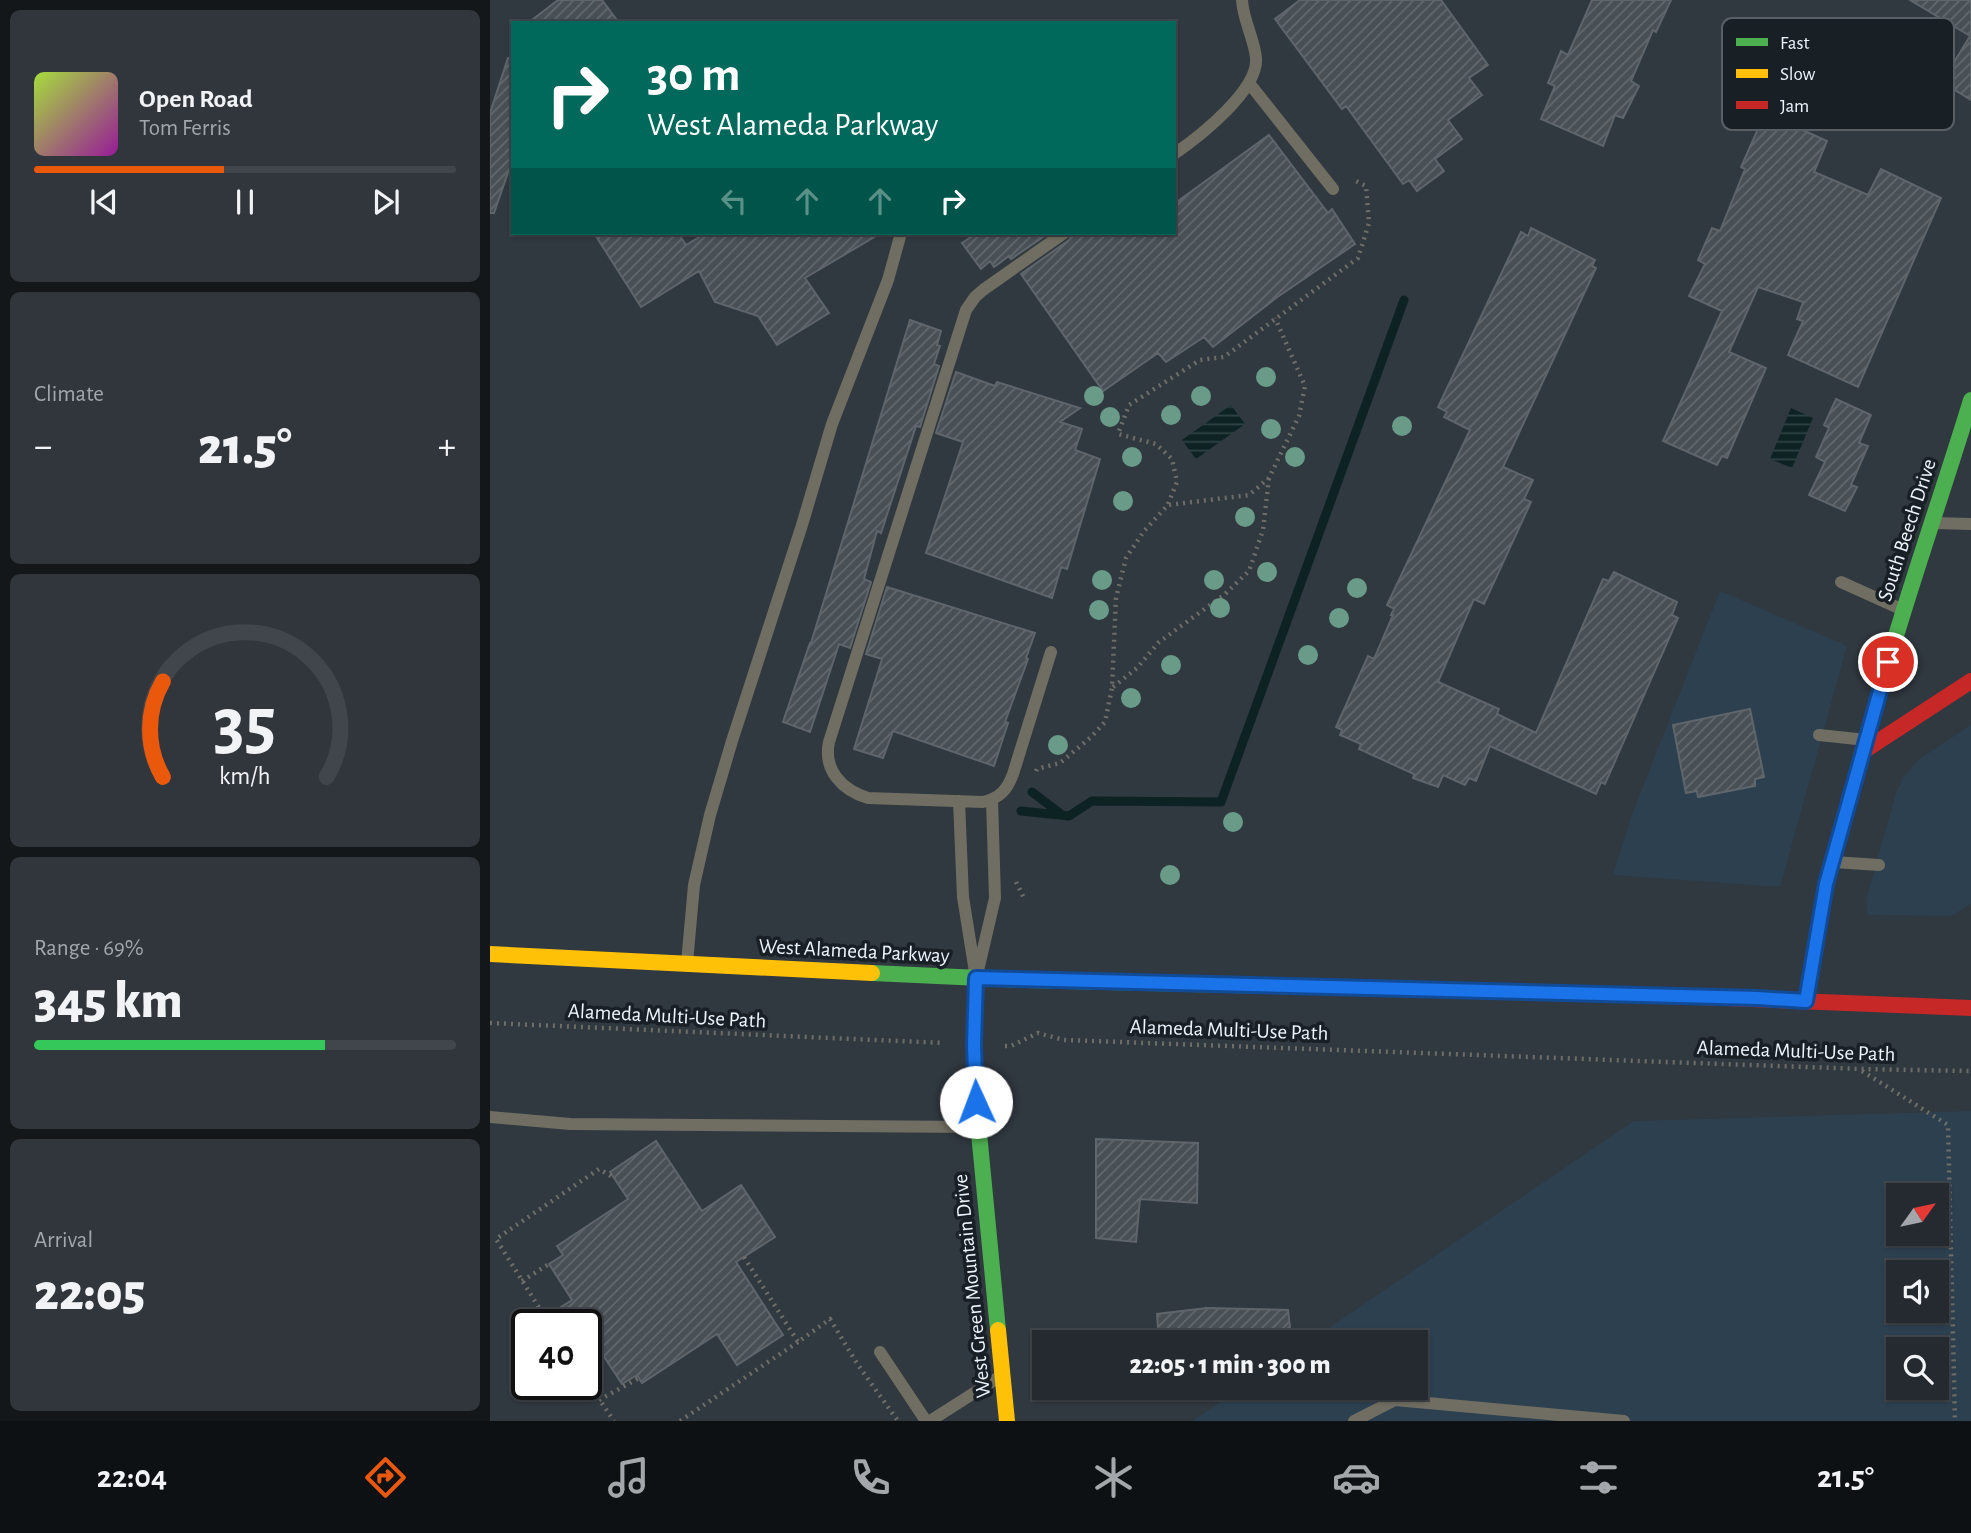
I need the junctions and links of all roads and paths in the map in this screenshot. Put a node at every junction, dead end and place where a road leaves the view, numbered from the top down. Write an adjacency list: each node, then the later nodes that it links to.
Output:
1 (1242, 0): 2 (lane)
2 (1250, 83): 3 (lane); 5 (lane)
3 (1176, 152)
4 (1349, 177): 8 (path)
5 (1333, 189)
6 (900, 235): 29 (lane)
7 (1061, 235): 23 (lane)
8 (1275, 318): 10 (path); 11 (path)
9 (1971, 401): 12 (main road, South Beech Drive)
10 (1269, 478): 11 (path); 18 (path)
11 (1168, 505): 18 (path)
12 (1933, 523): 13 (lane); 15 (main road, South Beech Drive)
13 (1971, 524)
14 (1841, 582): 15 (lane)
15 (1903, 610): 20 (main road, South Beech Drive)
16 (1051, 652): 22 (lane)
17 (1971, 681): 20 (main road)
18 (1112, 688): 21 (path)
19 (1819, 735): 20 (lane)
20 (1864, 746): 24 (main road, South Beech Drive)
21 (1034, 779)
22 (992, 800): 23 (lane); 30 (lane)
23 (959, 801): 30 (lane)
24 (1832, 862): 25 (lane); 31 (main road, South Beech Drive)
25 (1879, 865)
26 (1013, 875): 27 (path)
27 (1025, 900)
28 (490, 954): 29 (main road, West Alameda Parkway)
29 (687, 964): 30 (main road, West Alameda Parkway)
30 (976, 978): 31 (main road, West Alameda Parkway); 34 (main road, West Green Mountain Drive)
31 (1806, 1001): 32 (main road, West Alameda Parkway)
32 (1971, 1009)
33 (490, 1023): 34 (path, Alameda Multi-Use Path)
34 (974, 1045): 35 (path, Alameda Multi-Use Path); 38 (main road, West Green Mountain Drive)
35 (1860, 1069): 36 (path, Alameda Multi-Use Path); 57 (path)
36 (1971, 1071)
37 (490, 1117): 38 (lane)
38 (978, 1127): 46 (main road, West Green Mountain Drive)
39 (614, 1178): 42 (path)
40 (744, 1258): 44 (path)
41 (549, 1264): 42 (path)
42 (522, 1281): 43 (path)
43 (540, 1309)
44 (798, 1342): 51 (path); 52 (path)
45 (880, 1352): 53 (lane)
46 (1002, 1375): 53 (lane); 54 (main road, West Green Mountain Drive)
47 (639, 1378): 48 (path)
48 (602, 1398)
49 (599, 1400): 50 (path)
50 (614, 1421)
51 (680, 1421)
52 (898, 1421)
53 (928, 1421)
54 (1007, 1421)
55 (1354, 1421): 56 (lane)
56 (1624, 1421)
57 (1955, 1421)

